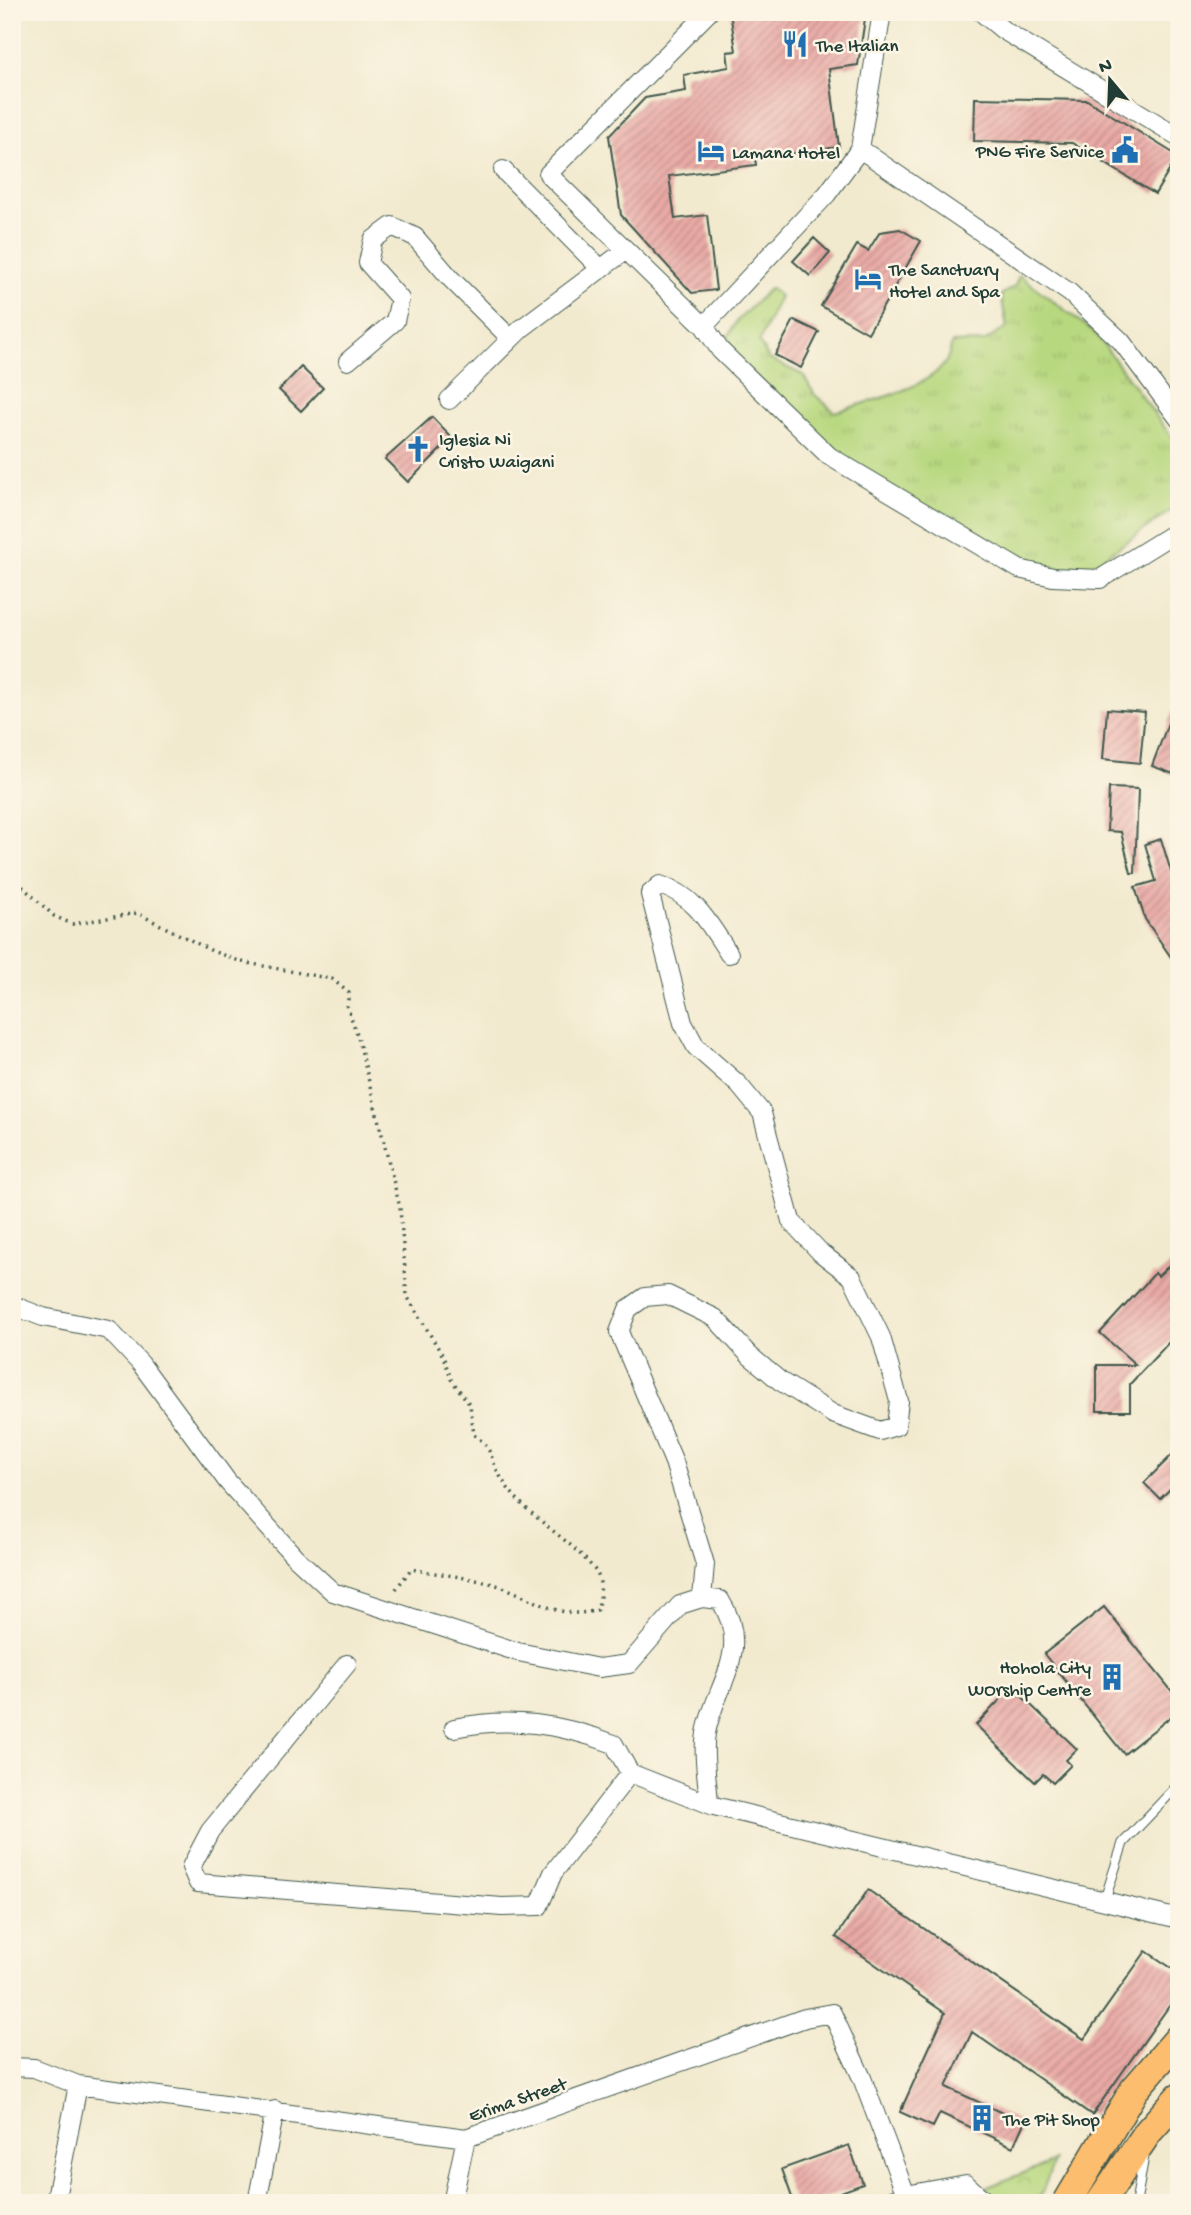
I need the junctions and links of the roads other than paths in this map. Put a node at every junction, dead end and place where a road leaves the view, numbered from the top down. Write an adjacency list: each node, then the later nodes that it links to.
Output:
1 (709, 12): 7 (street)
2 (883, 12): 5 (street)
3 (981, 12): 4 (street)
4 (1179, 138)
5 (860, 149): 9 (street); 13 (street)
6 (503, 170): 8 (street)
7 (626, 250): 8 (street); 9 (street)
8 (600, 268): 10 (street)
9 (704, 326): 14 (street)
10 (511, 338): 11 (street); 12 (street)
11 (348, 361)
12 (449, 400)
13 (1179, 419)
14 (1179, 530)
15 (729, 954): 17 (street)
16 (12, 1304): 17 (street)
17 (702, 1598): 22 (street)
18 (347, 1664): 20 (street)
19 (454, 1728): 20 (street)
20 (630, 1773): 22 (street)
21 (1179, 1784): 23 (lane)
22 (709, 1804): 23 (street)
23 (1105, 1899): 24 (street)
24 (1179, 1919)
25 (1179, 2038): 38 (main road)
26 (12, 2067): 27 (street, Erima Street)
27 (78, 2085): 29 (street, Erima Street); 33 (street)
28 (1179, 2097): 30 (main road)
29 (275, 2110): 31 (street, Erima Street); 34 (street)
30 (1148, 2132): 39 (main road); 40 (lane)
31 (466, 2138): 32 (street, Erima Street); 35 (street)
32 (906, 2194): 36 (street); 37 (street)
33 (55, 2203)
34 (257, 2203)
35 (452, 2203)
36 (884, 2203)
37 (987, 2203)
38 (1067, 2203)
39 (1100, 2203)
40 (1136, 2203)

